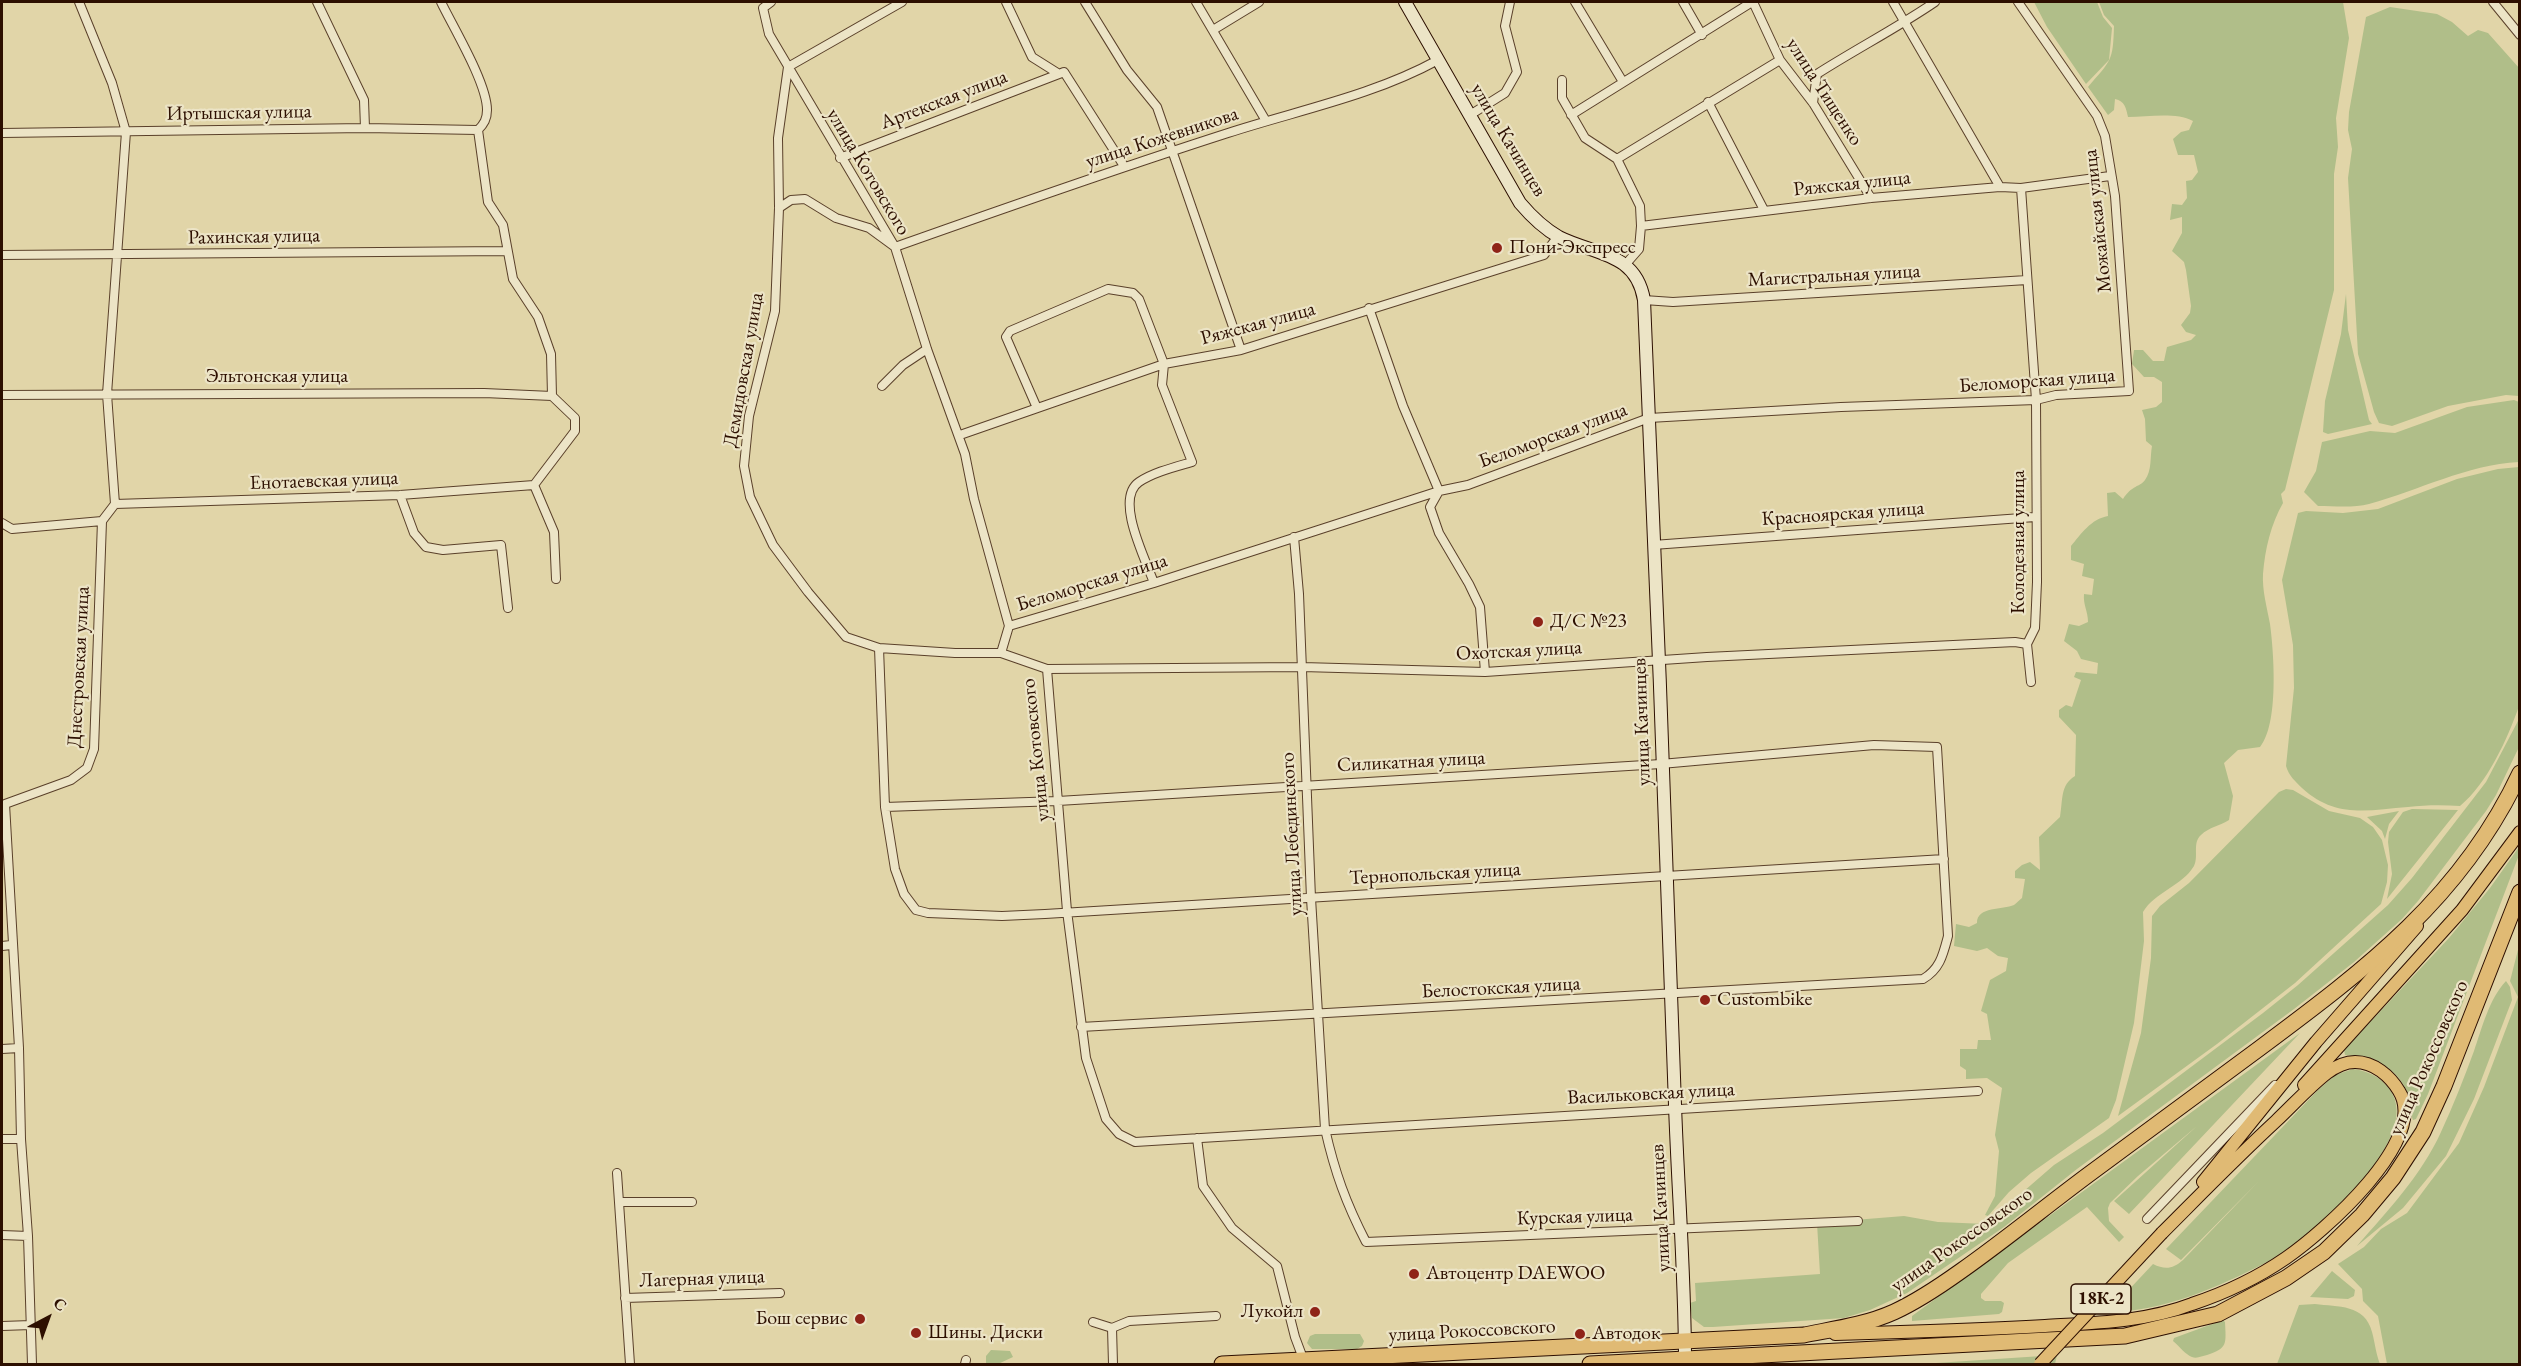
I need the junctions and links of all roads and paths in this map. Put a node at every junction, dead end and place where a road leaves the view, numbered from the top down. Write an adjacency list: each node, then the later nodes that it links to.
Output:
1 (80, 2): 36 (street)
2 (317, 2): 34 (street)
3 (441, 2): 35 (street)
4 (771, 2): 25 (street, улица Котовского)
5 (902, 2): 25 (street)
6 (1006, 2): 26 (street)
7 (1085, 2): 38 (street)
8 (1196, 2): 20 (street)
9 (1259, 2): 20 (street)
10 (1405, 2): 23 (main road, улица Качинцев)
11 (1510, 2): 31 (street)
12 (1575, 2): 28 (street)
13 (1683, 2): 21 (street)
14 (1752, 2): 21 (street); 24 (street, улица Тищенко)
15 (1893, 2): 19 (street)
16 (1935, 2): 19 (street)
17 (2018, 2): 42 (street, Можайская улица)
18 (2493, 2): 22 (street)
19 (1905, 22): 30 (street); 43 (street)
20 (1213, 30): 33 (street)
21 (1702, 35): 28 (street)
22 (2520, 35)
23 (1438, 60): 31 (main road, улица Качинцев); 33 (street, улица Кожевникова)
24 (1780, 60): 29 (street); 30 (street, улица Тищенко)
25 (788, 67): 39 (street, улица Котовского); 46 (street, Демидовская улица)
26 (1059, 74): 39 (street, Артекская улица); 41 (street)
27 (1562, 80): 32 (street)
28 (1623, 82): 32 (street)
29 (1708, 102): 40 (street); 47 (street)
30 (1813, 103): 45 (street, улица Тищенко)
31 (1470, 115): 49 (main road, улица Качинцев)
32 (1571, 115): 40 (street)
33 (1266, 121): 38 (street, улица Кожевникова)
34 (365, 128): 35 (street, Иртышская улица); 36 (street, Иртышская улица)
35 (478, 130): 51 (street)
36 (126, 132): 37 (street, Иртышская улица); 53 (street)
37 (2, 133)
38 (1173, 151): 41 (street, улица Кожевникова); 59 (street)
39 (840, 158): 50 (street, улица Котовского)
40 (1617, 159): 48 (street)
41 (1124, 166): 50 (street, улица Кожевникова)
42 (2110, 176): 44 (street, Ряжская улица); 62 (street, Можайская улица)
43 (2000, 187): 44 (street, Ряжская улица); 45 (street, Ряжская улица)
44 (2021, 188): 55 (street, Колодезная улица)
45 (1871, 198): 47 (street, Ряжская улица)
46 (779, 208): 50 (street); 84 (street, Демидовская улица)
47 (1764, 210): 48 (street, Ряжская улица)
48 (1641, 226): 54 (street)
49 (1558, 236): 54 (main road, улица Качинцев); 57 (street, Ряжская улица)
50 (895, 247): 58 (street, улица Котовского)
51 (507, 251): 53 (street, Рахинская улица); 65 (street)
52 (2, 255): 53 (street, Рахинская улица)
53 (118, 255): 63 (street)
54 (1625, 264): 56 (main road, улица Качинцев)
55 (2027, 280): 56 (street, Магистральная улица); 66 (street, Колодезная улица)
56 (1644, 300): 68 (main road, улица Качинцев)
57 (1369, 308): 59 (street, Ряжская улица); 71 (street)
58 (927, 349): 61 (street); 69 (street, улица Котовского)
59 (1241, 350): 60 (street, Ряжская улица)
60 (1164, 364): 67 (street, Ряжская улица); 67 (street); 80 (street)
61 (882, 386)
62 (2129, 392): 66 (street, Беломорская улица)
63 (107, 394): 64 (street, Эльтонская улица); 65 (street, Эльтонская улица); 73 (street)
64 (2, 395)
65 (552, 396): 70 (street)
66 (2036, 400): 68 (street, Беломорская улица); 74 (street, Колодезная улица)
67 (1037, 408): 69 (street, Ряжская улица)
68 (1649, 418): 71 (street, Беломорская улица); 78 (main road, улица Качинцев)
69 (960, 435): 82 (street, улица Котовского)
70 (534, 485): 72 (street, Енотаевская улица); 79 (street)
71 (1439, 491): 77 (street, Беломорская улица); 89 (street)
72 (400, 495): 73 (street, Енотаевская улица); 81 (street)
73 (115, 504): 75 (street)
74 (2035, 517): 78 (street, Красноярская улица); 83 (street, Колодезная улица)
75 (102, 521): 76 (street); 94 (street, Днестровская улица)
76 (2, 523)
77 (1294, 537): 80 (street, Беломорская улица); 87 (street, улица Лебединского)
78 (1653, 545): 86 (main road, улица Качинцев)
79 (556, 579)
80 (1154, 583): 82 (street, Беломорская улица)
81 (508, 608)
82 (1009, 626): 85 (street)
83 (2027, 644): 86 (street, Охотская улица); 90 (street, Колодезная улица)
84 (879, 648): 85 (street, Демидовская улица); 96 (street)
85 (1001, 653): 88 (street, улица Котовского)
86 (1660, 660): 89 (street, Охотская улица); 91 (main road, улица Качинцев)
87 (1302, 667): 88 (street, Охотская улица); 89 (street, Охотская улица); 93 (street, улица Лебединского)
88 (1047, 669): 95 (street, улица Котовского)
89 (1485, 672)
90 (2031, 682)
91 (1661, 764): 93 (street, Силикатная улица); 98 (street, Силикатная улица); 99 (main road, улица Качинцев)
92 (2520, 774): 100 (highway, улица Рокоссовского)
93 (1306, 785): 95 (street, Силикатная улица); 102 (street, улица Лебединского)
94 (3, 801): 104 (street, Днестровская улица)
95 (1058, 801): 96 (street, Силикатная улица); 103 (street, улица Котовского)
96 (885, 807): 103 (street, Тернопольская улица)
97 (2520, 832): 118 (main road)
98 (1944, 859): 99 (street, Тернопольская улица); 106 (street, Белостокская улица)
99 (1668, 877): 102 (street, Тернопольская улица); 106 (main road, улица Качинцев)
100 (2445, 889): 109 (main road); 135 (highway, улица Рокоссовского)
101 (2520, 892): 138 (highway, улица Рокоссовского)
102 (1311, 898): 103 (street, Тернопольская улица); 107 (street, улица Лебединского)
103 (1067, 911): 108 (street, улица Котовского)
104 (11, 945): 105 (street); 111 (street, Днестровская улица)
105 (2, 946)
106 (1671, 995): 107 (street, Белостокская улица); 113 (main road, улица Качинцев)
107 (1318, 1014): 108 (street, Белостокская улица); 114 (street, улица Лебединского)
108 (1081, 1027): 115 (street, улица Котовского)
109 (2316, 1042): 122 (street); 125 (main road)
110 (2, 1048): 111 (street)
111 (19, 1048): 117 (street, Днестровская улица)
112 (1978, 1091): 113 (street, Васильковская улица)
113 (1675, 1109): 114 (street, Васильковская улица); 124 (main road, улица Качинцев)
114 (1325, 1130): 115 (street, улица Котовского); 124 (street, Курская улица)
115 (1197, 1138): 137 (street)
116 (2, 1139): 117 (street)
117 (21, 1139): 127 (street, Днестровская улица)
118 (2236, 1159): 125 (main road); 135 (main road)
119 (617, 1173): 120 (street)
120 (619, 1202): 121 (street); 129 (street)
121 (692, 1202)
122 (2147, 1219)
123 (1858, 1221): 124 (street, Курская улица)
124 (1682, 1229): 136 (main road, улица Качинцев)
125 (2162, 1233): 145 (main road, 18К-2, bridge)
126 (2, 1236): 127 (street)
127 (28, 1236): 132 (street, Днестровская улица)
128 (780, 1293): 129 (street, Лагерная улица)
129 (625, 1298): 140 (street)
130 (1216, 1316): 134 (street)
131 (1093, 1322): 134 (street)
132 (31, 1325): 133 (street); 139 (street, Днестровская улица)
133 (2, 1326)
134 (1112, 1328): 141 (street)
135 (1804, 1335): 136 (highway, улица Рокоссовского)
136 (1685, 1340): 137 (highway, улица Рокоссовского); 138 (main road, улица Качинцев)
137 (1304, 1361): 142 (highway, улица Рокоссовского)
138 (1685, 1363): 143 (highway, улица Рокоссовского); 144 (main road)
139 (32, 1365)
140 (630, 1365)
141 (1113, 1365)
142 (1222, 1365)
143 (1590, 1365)
144 (1704, 1365)
145 (2040, 1365)

